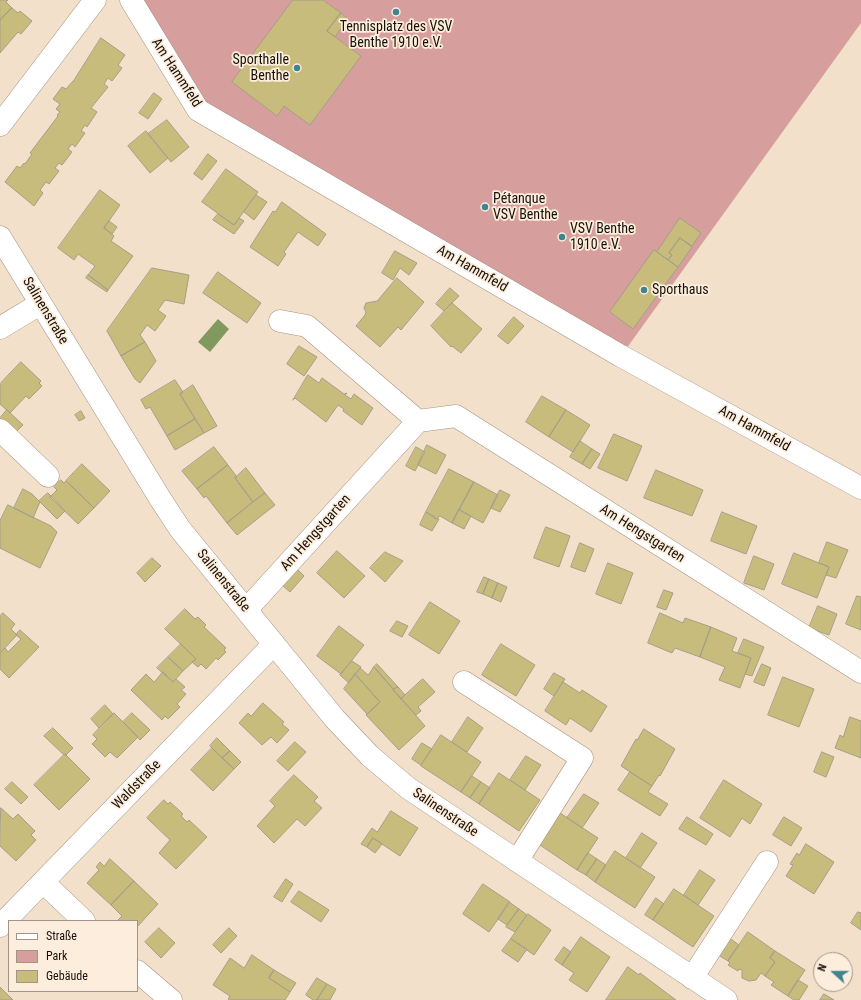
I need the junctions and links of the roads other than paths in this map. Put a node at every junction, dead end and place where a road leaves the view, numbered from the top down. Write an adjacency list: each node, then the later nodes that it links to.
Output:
1 (95, 0): 3 (street)
2 (131, 0): 11 (street, Am Hammfeld)
3 (0, 125)
4 (0, 237): 5 (street, Salinenstraße)
5 (40, 304): 7 (street); 12 (street, Salinenstraße)
6 (280, 321): 8 (street)
7 (0, 328)
8 (418, 421): 12 (street, Am Hengstgarten); 14 (street, Am Hengstgarten)
9 (0, 430): 10 (street)
10 (48, 476)
11 (861, 488)
12 (246, 610): 13 (street, Salinenstraße)
13 (274, 644): 16 (street, Salinenstraße); 18 (street, Waldstraße)
14 (861, 672)
15 (464, 682): 16 (street)
16 (517, 861): 22 (street, Salinenstraße)
17 (767, 862): 22 (street)
18 (43, 882): 19 (street); 20 (street, Waldstraße)
19 (83, 920)
20 (0, 926)
21 (138, 972): 23 (street)
22 (692, 978): 24 (street, Salinenstraße)
23 (171, 1000)
24 (726, 1000)

